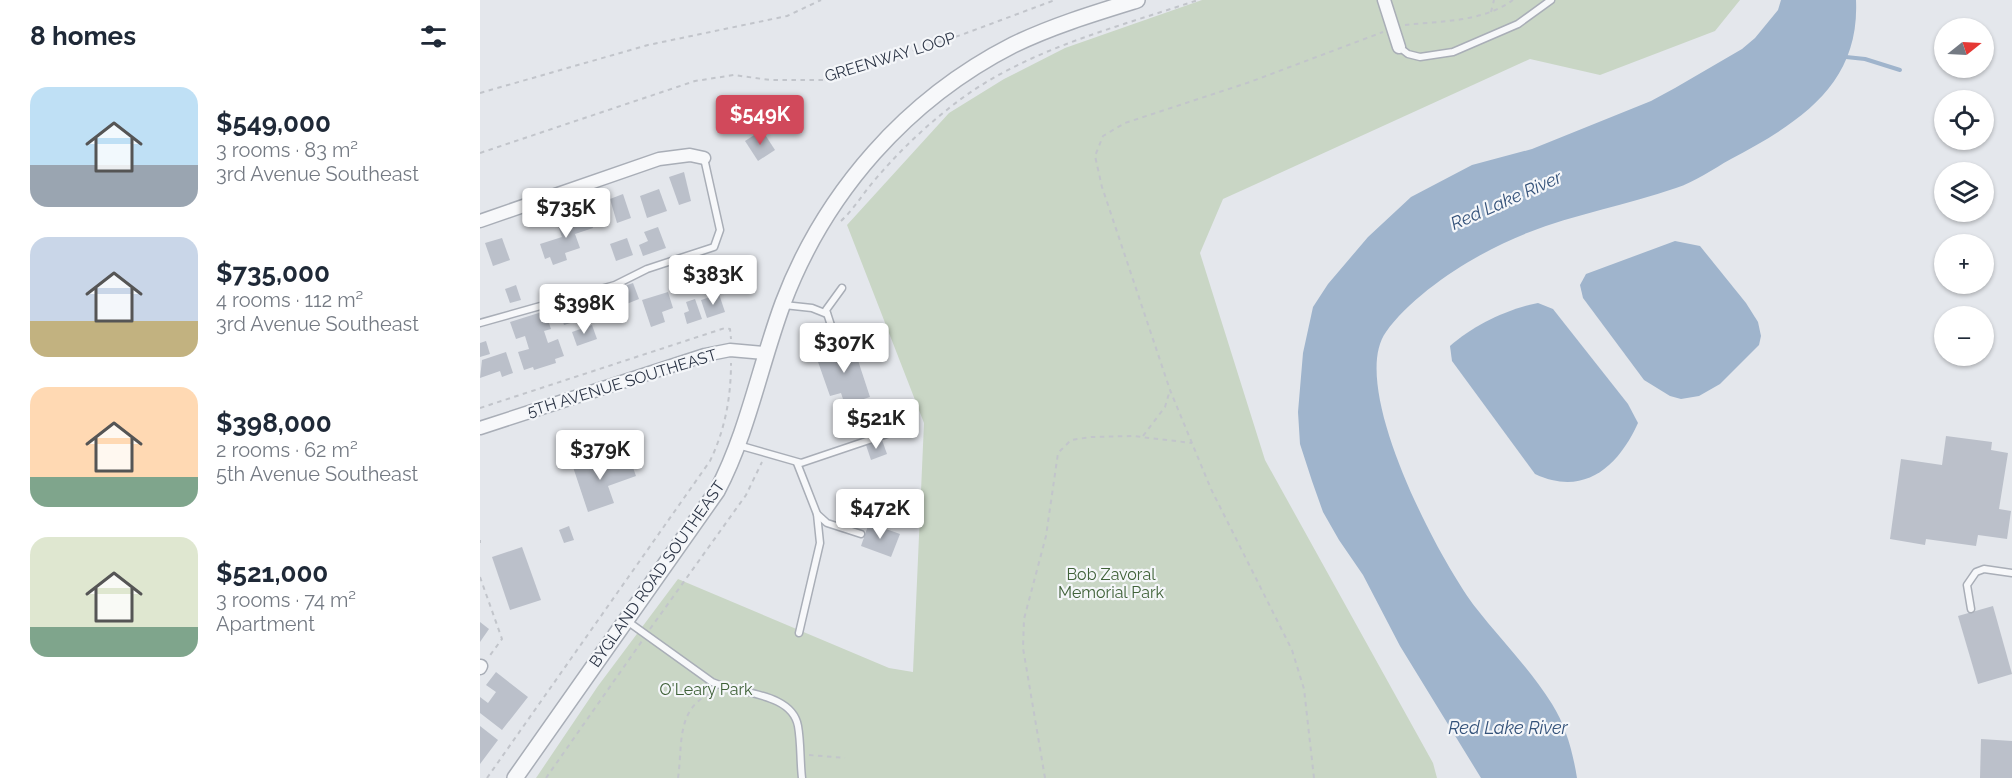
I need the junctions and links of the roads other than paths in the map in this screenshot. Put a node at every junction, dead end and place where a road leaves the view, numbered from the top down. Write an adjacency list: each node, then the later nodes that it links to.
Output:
1 (1137, 0): 8 (street, BYGLAND ROAD SOUTHEAST)
2 (1384, 0): 4 (street)
3 (1551, 0): 4 (lane)
4 (1399, 47)
5 (704, 158): 6 (street); 10 (lane)
6 (480, 221)
7 (842, 288): 9 (lane)
8 (782, 305): 9 (lane); 12 (street, BYGLAND ROAD SOUTHEAST)
9 (826, 314): 11 (lane)
10 (480, 323)
11 (838, 346)
12 (765, 353): 13 (street, 5TH AVENUE SOUTHEAST); 15 (street, BYGLAND ROAD SOUTHEAST)
13 (480, 428)
14 (886, 434): 16 (lane)
15 (738, 445): 16 (lane); 21 (street, BYGLAND ROAD SOUTHEAST)
16 (797, 463): 17 (lane)
17 (817, 514): 18 (lane); 22 (lane)
18 (861, 534)
19 (2012, 573): 20 (lane)
20 (1971, 609)
21 (626, 621): 23 (street, BYGLAND ROAD SOUTHEAST); 24 (lane)
22 (799, 633)
23 (515, 778)
24 (801, 778)

